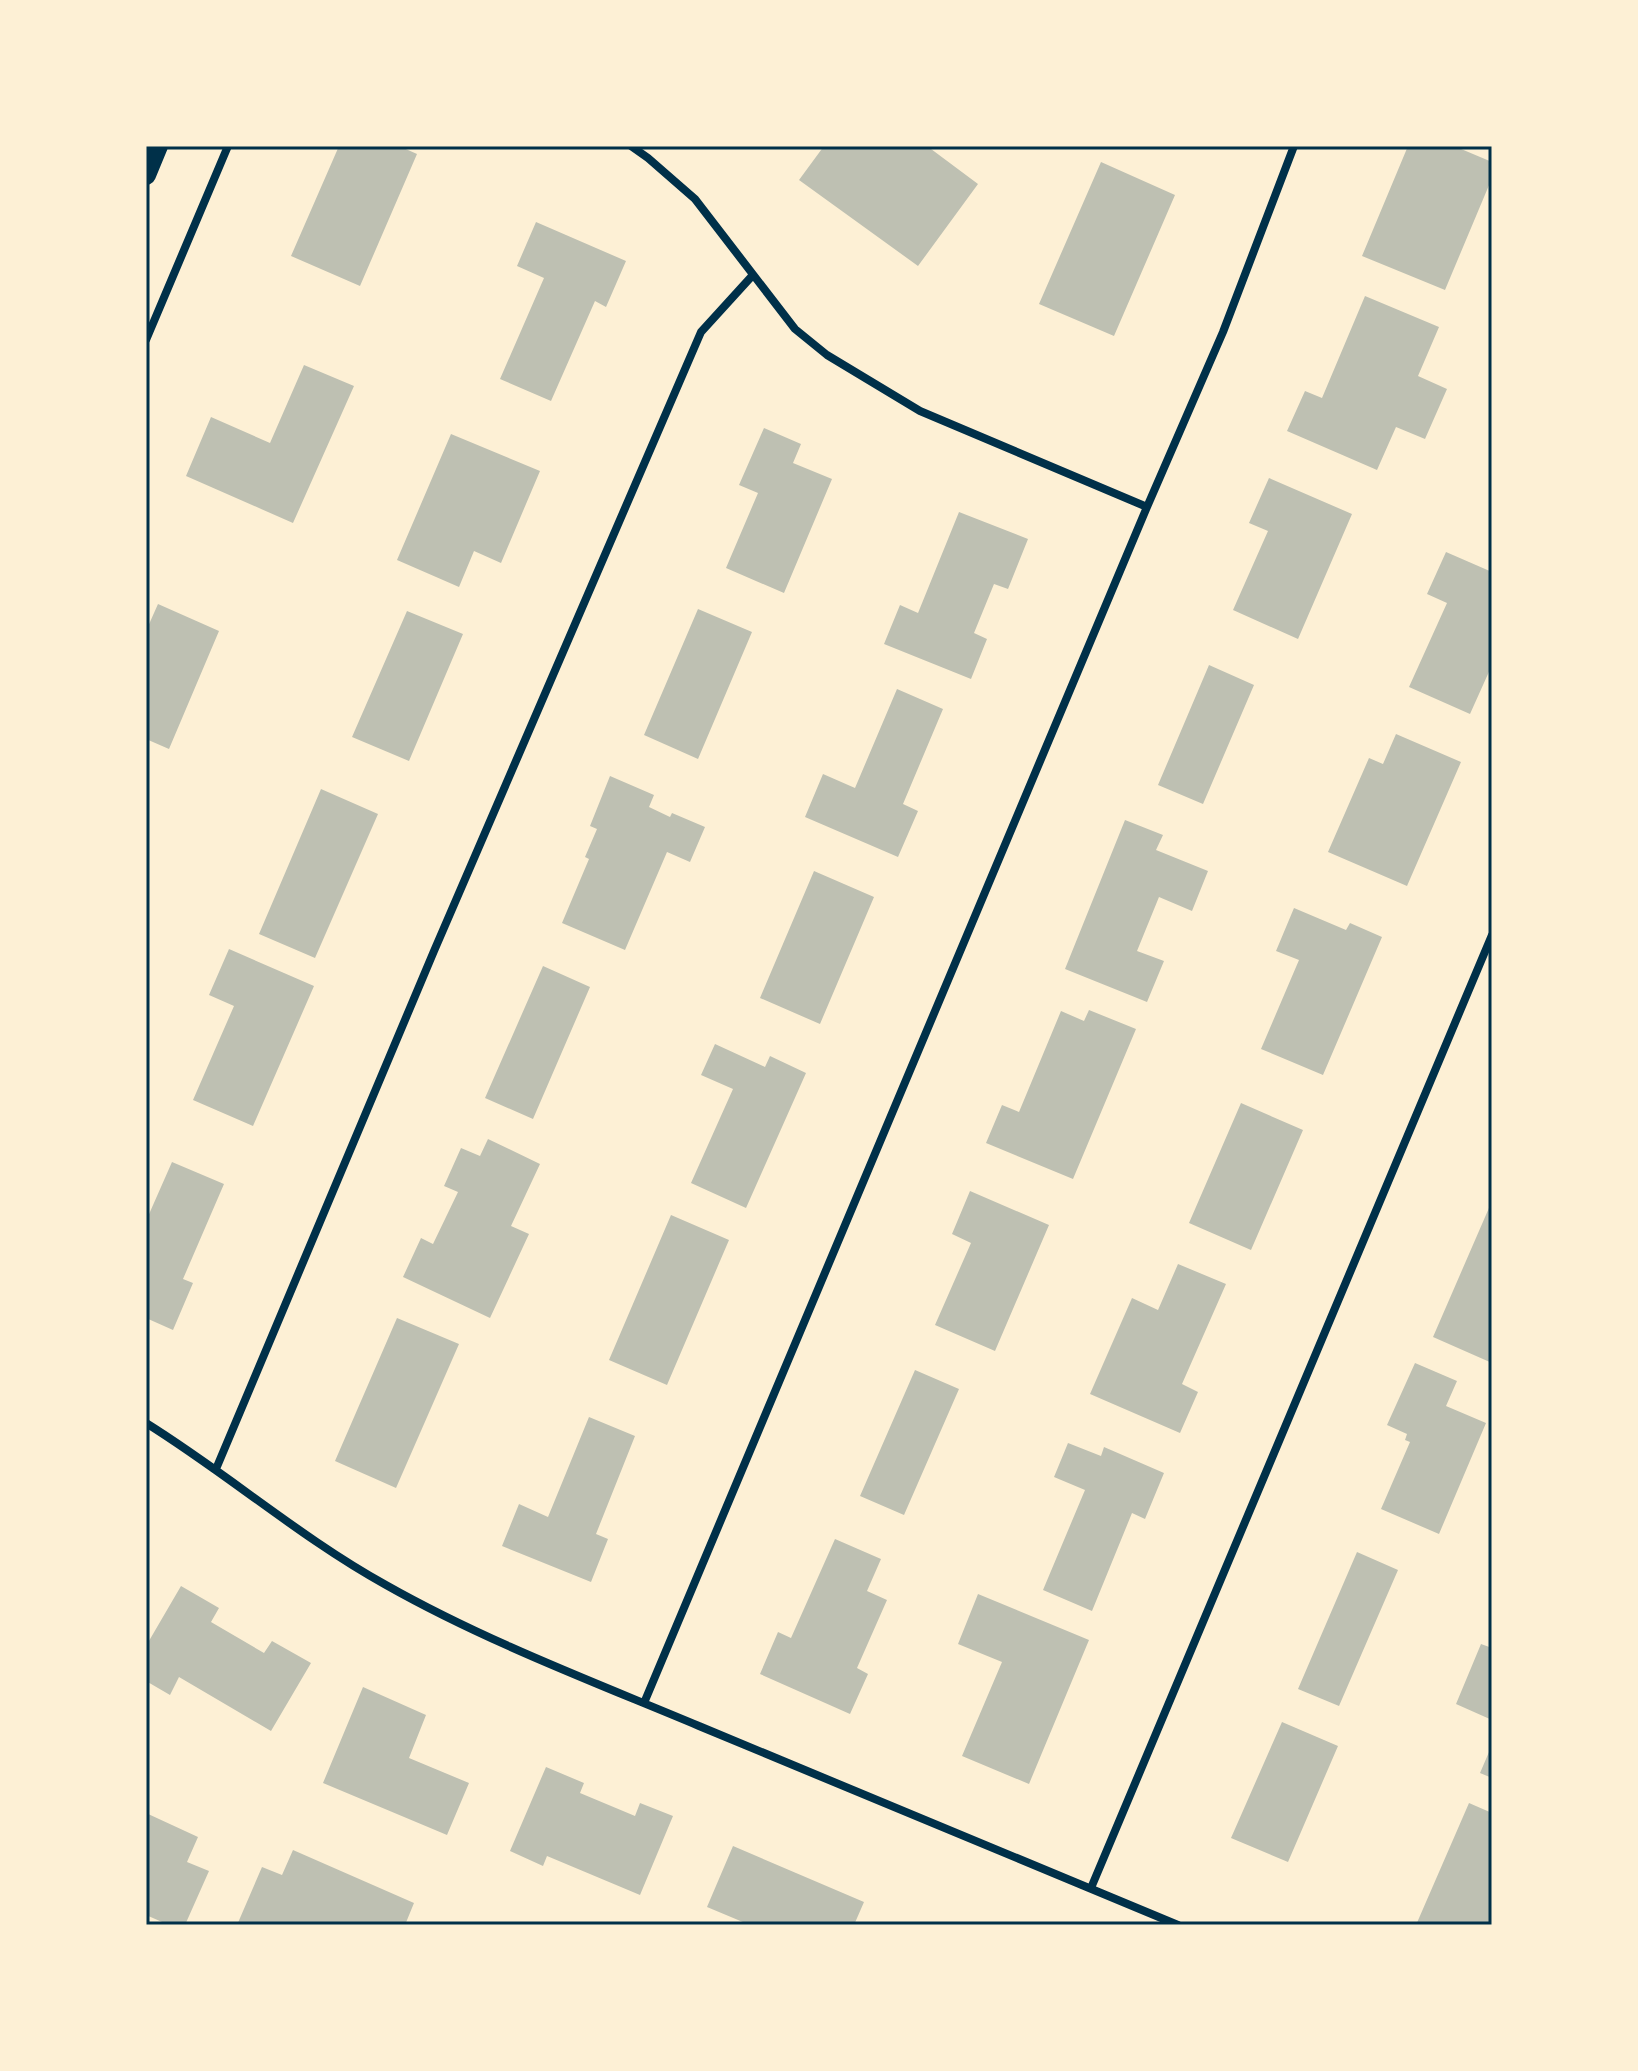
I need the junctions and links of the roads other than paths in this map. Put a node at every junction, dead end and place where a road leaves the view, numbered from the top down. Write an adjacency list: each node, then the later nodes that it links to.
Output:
1 (158, 146): 5 (main road)
2 (228, 146): 7 (street)
3 (631, 146): 6 (street)
4 (1294, 146): 8 (street)
5 (146, 175)
6 (752, 276): 8 (street); 11 (street)
7 (146, 340)
8 (1147, 507): 12 (street)
9 (1492, 935): 13 (street)
10 (146, 1423): 11 (street)
11 (216, 1469): 12 (street)
12 (644, 1703): 13 (street)
13 (1091, 1888): 14 (street)
14 (1178, 1925)

